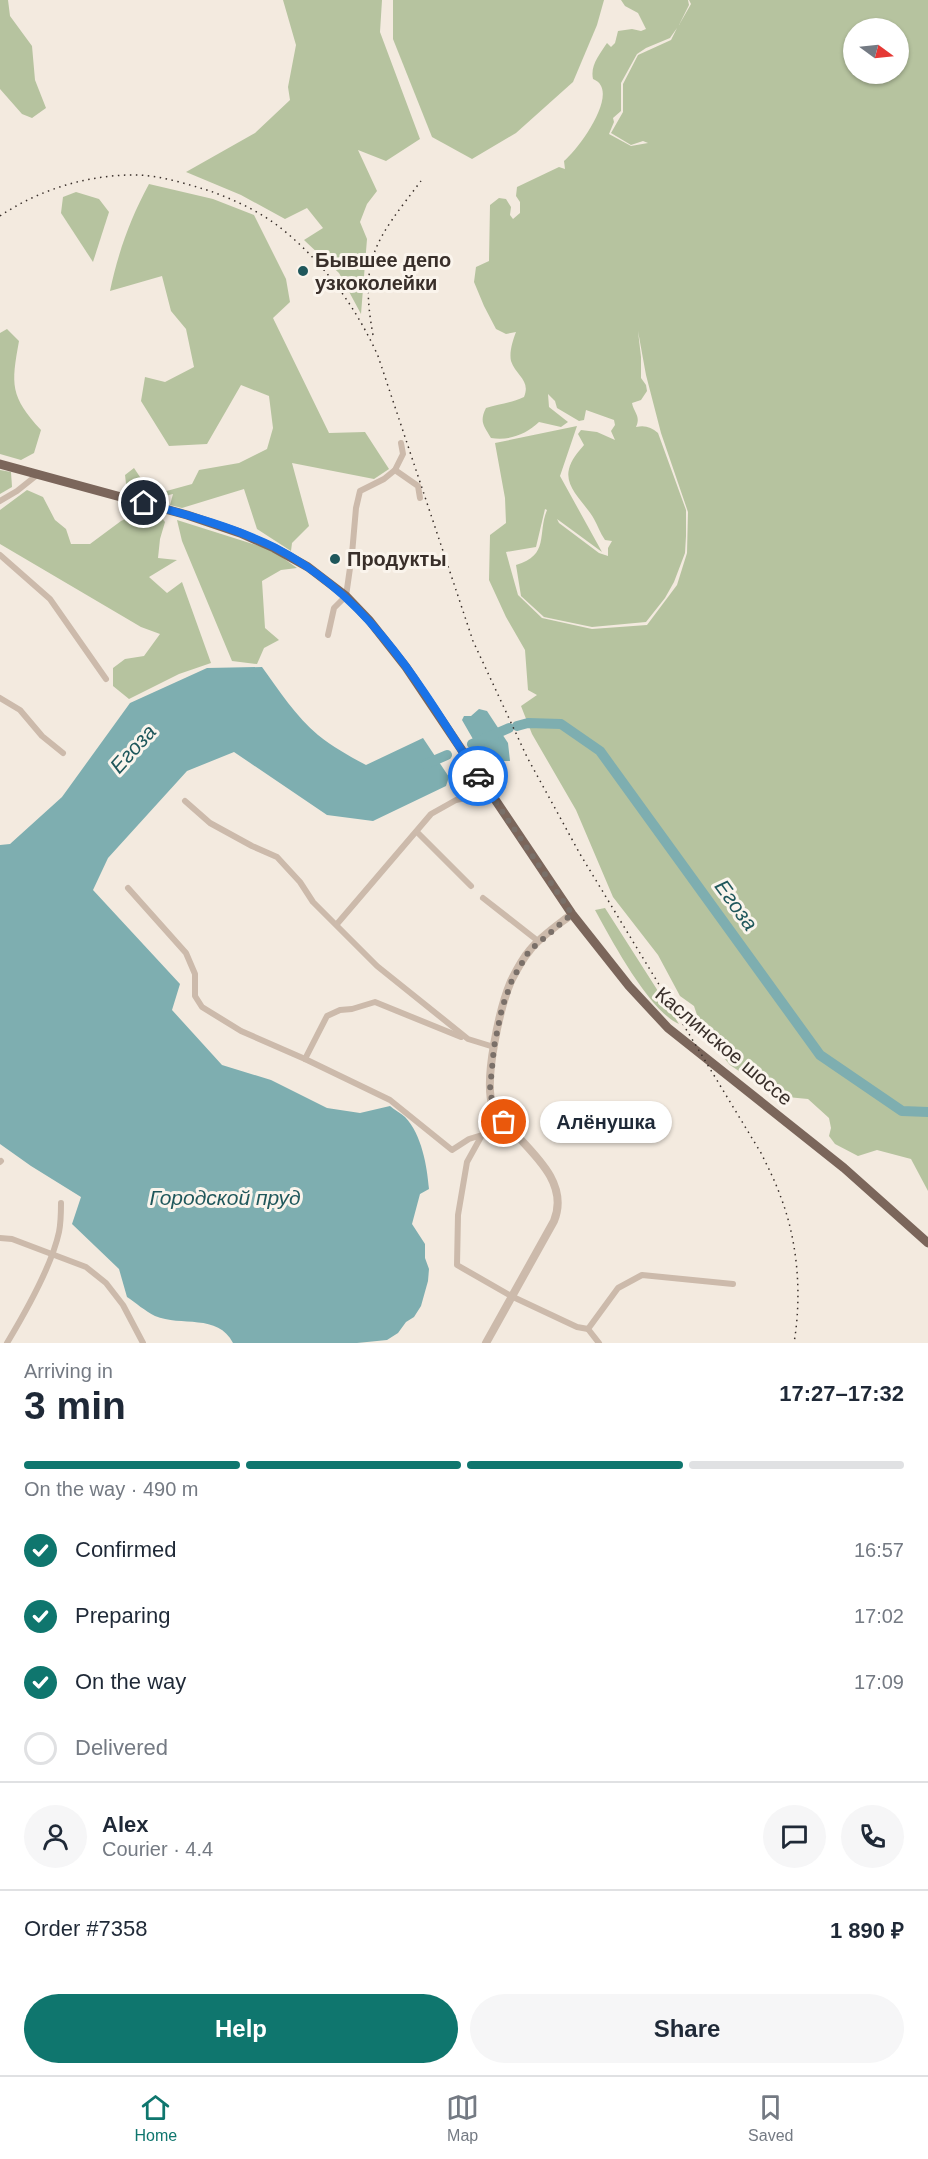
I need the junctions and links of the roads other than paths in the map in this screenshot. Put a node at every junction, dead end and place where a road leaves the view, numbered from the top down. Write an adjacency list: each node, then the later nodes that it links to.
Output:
1 (401, 443): 3 (street)
2 (0, 464): 4 (main road, Каслинское шоссе)
3 (395, 470): 5 (street); 8 (street)
4 (38, 475): 6 (street); 8 (main road, Каслинское шоссе)
5 (420, 498)
6 (0, 501)
7 (0, 555): 10 (street)
8 (346, 596): 9 (street); 13 (main road, Каслинское шоссе)
9 (328, 635)
10 (106, 679)
11 (0, 698): 12 (street)
12 (63, 753)
13 (485, 786): 15 (street); 19 (main road, Каслинское шоссе)
14 (185, 801): 20 (street)
15 (417, 832): 16 (street); 20 (street)
16 (471, 886)
17 (128, 888): 24 (street)
18 (483, 898): 21 (street)
19 (572, 914): 21 (street); 29 (main road, Каслинское шоссе)
20 (337, 924): 22 (street)
21 (538, 941): 23 (street)
22 (468, 1039): 23 (street); 24 (street)
23 (494, 1047): 25 (street)
24 (305, 1059): 26 (street)
25 (504, 1122): 26 (street); 32 (street)
26 (482, 1135): 32 (street)
27 (61, 1203): 30 (street)
28 (0, 1238): 30 (street)
29 (928, 1243)
30 (52, 1254): 34 (street); 35 (street)
31 (733, 1284): 33 (street)
32 (511, 1296): 33 (street); 36 (street)
33 (588, 1329): 37 (street)
34 (8, 1343)
35 (143, 1343)
36 (486, 1343)
37 (600, 1343)

